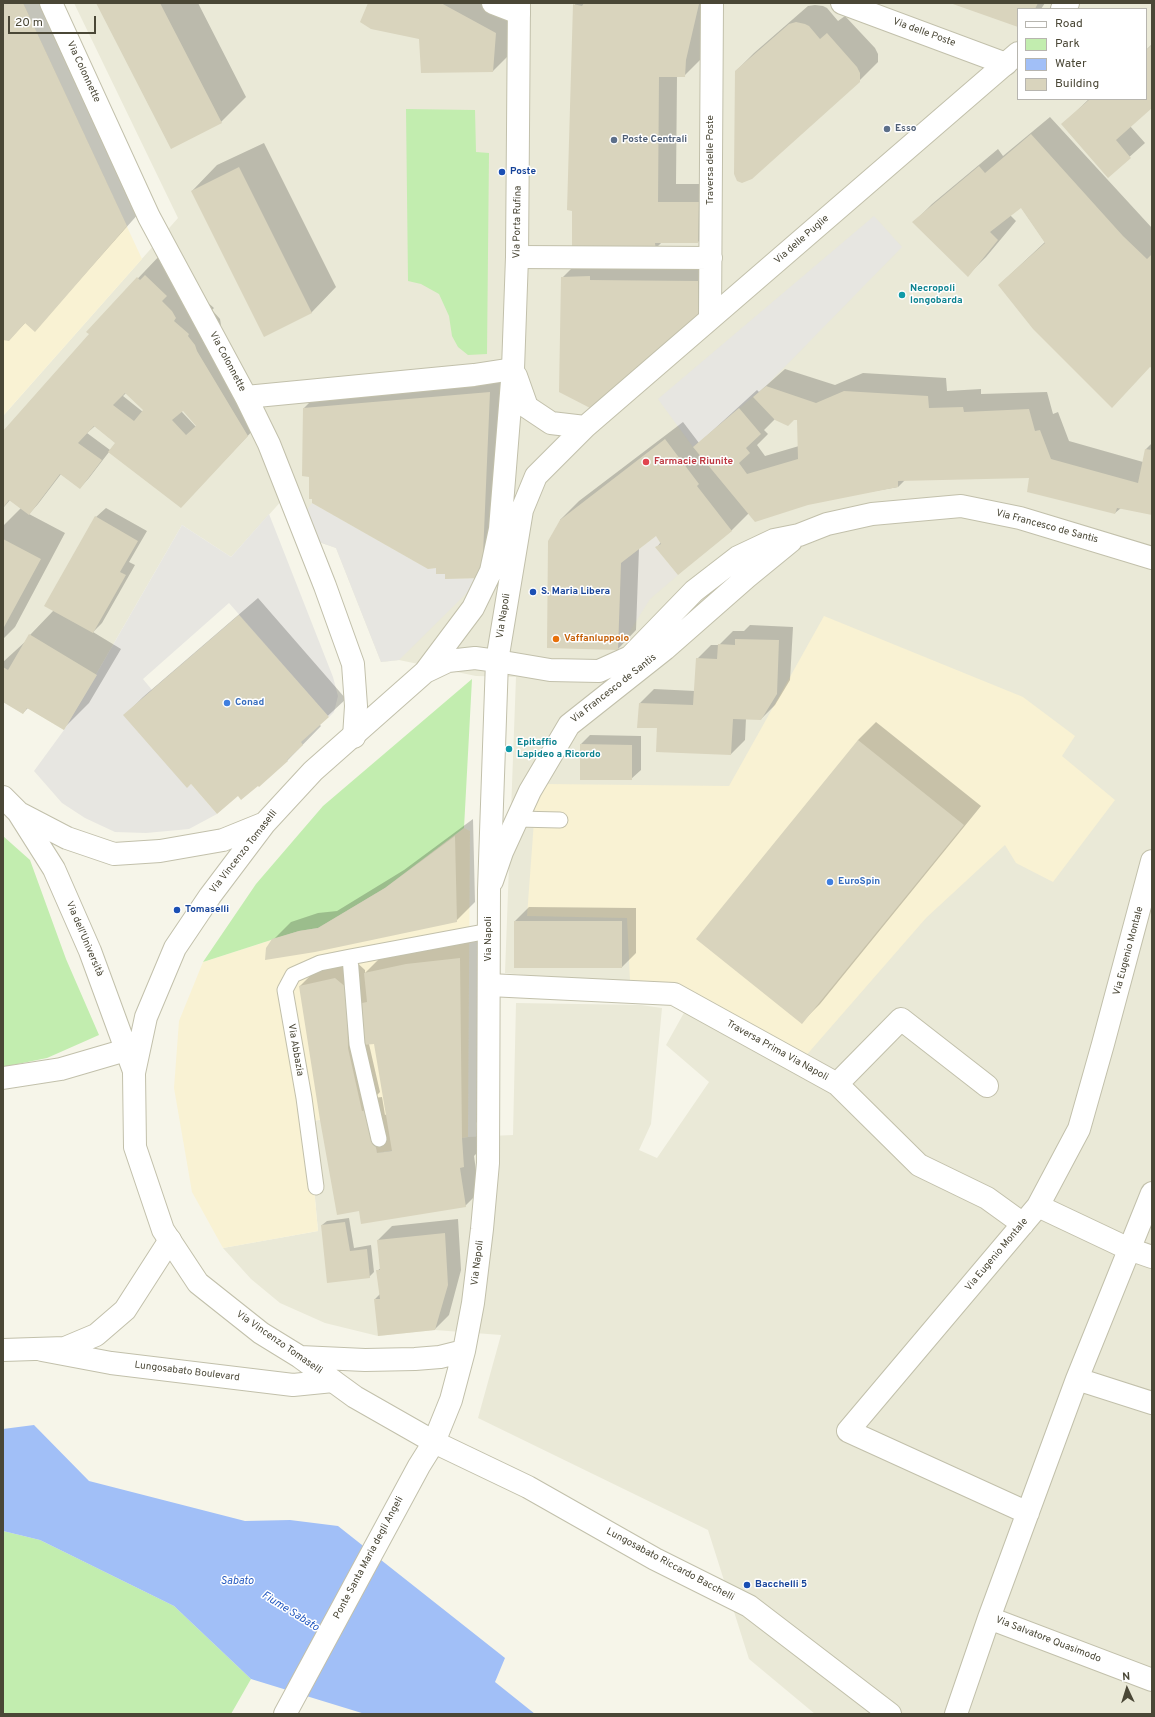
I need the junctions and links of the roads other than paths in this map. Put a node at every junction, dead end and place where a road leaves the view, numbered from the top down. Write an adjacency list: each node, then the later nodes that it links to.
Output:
1 (51, 3): 11 (street, Via Colonnette)
2 (493, 3): 5 (street)
3 (712, 3): 8 (street, Traversa delle Poste)
4 (842, 3): 6 (street, Via delle Poste)
5 (519, 8): 7 (street, Via Porta Rufina)
6 (1012, 58): 9 (street, Via delle Puglie)
7 (518, 257): 8 (street); 10 (street, Via Porta Rufina)
8 (711, 258): 9 (street, Traversa delle Poste)
9 (710, 318): 12 (street, Via delle Puglie)
10 (514, 369): 11 (street); 12 (street); 16 (street)
11 (246, 397): 17 (street, Via Colonnette)
12 (585, 427): 15 (street, Via Napoli)
13 (799, 535): 14 (street, Via Francesco de Santis); 15 (street, Via Francesco de Santis); 20 (street, Via Francesco de Santis)
14 (1152, 558)
15 (497, 661): 16 (street, Via Francesco de Santis); 24 (street, Via Napoli)
16 (425, 672): 17 (street, Via Vincenzo Tomaselli)
17 (354, 737): 22 (street, Via Vincenzo Tomaselli)
18 (3, 796): 19 (street, Via dell'Università)
19 (18, 812): 22 (street, Via dell'Università); 28 (street, Via dell'Università)
20 (517, 819): 21 (lane); 24 (street, Via Francesco de Santis)
21 (560, 820)
22 (266, 823): 29 (street, Via Vincenzo Tomaselli)
23 (1152, 861): 36 (street, Via Eugenio Montale)
24 (489, 890): 25 (street, Via Napoli)
25 (489, 931): 26 (lane, Via Abbazia); 27 (street, Via Napoli)
26 (350, 957): 33 (lane); 34 (lane, Via Abbazia)
27 (489, 985): 31 (street, Traversa Prima Via Napoli); 43 (street, Via Napoli)
28 (126, 1050): 29 (street, Via dell'Università); 30 (street)
29 (134, 1072): 38 (street, Via Vincenzo Tomaselli)
30 (3, 1078)
31 (837, 1084): 32 (street); 37 (street, Traversa Prima Via Napoli)
32 (987, 1086)
33 (380, 1139)
34 (316, 1187)
35 (1152, 1193): 39 (street)
36 (1038, 1206): 37 (street, Via Eugenio Montale); 39 (street)
37 (1023, 1224): 50 (street, Via Eugenio Montale)
38 (170, 1240): 42 (street, Lungosabato Boulevard); 44 (street, Via Vincenzo Tomaselli)
39 (1129, 1249): 40 (street); 45 (street)
40 (1152, 1257)
41 (3, 1350): 42 (street, Lungosabato Boulevard)
42 (42, 1350): 46 (street, Lungosabato Boulevard)
43 (464, 1351): 44 (street); 48 (street, Via Napoli)
44 (300, 1357): 46 (street, Via Vincenzo Tomaselli)
45 (1077, 1379): 47 (street); 50 (street)
46 (333, 1381): 48 (street, Via Vincenzo Tomaselli)
47 (1152, 1403)
48 (434, 1442): 49 (street, Via Napoli); 54 (street, Lungosabato Riccardo Bacchelli)
49 (419, 1466): 53 (street, Ponte Santa Maria degli Angeli)
50 (1028, 1513): 51 (street)
51 (989, 1618): 52 (street, Via Salvatore Quasimodo); 55 (street)
52 (1152, 1680)
53 (285, 1714)
54 (890, 1714)
55 (956, 1714)

